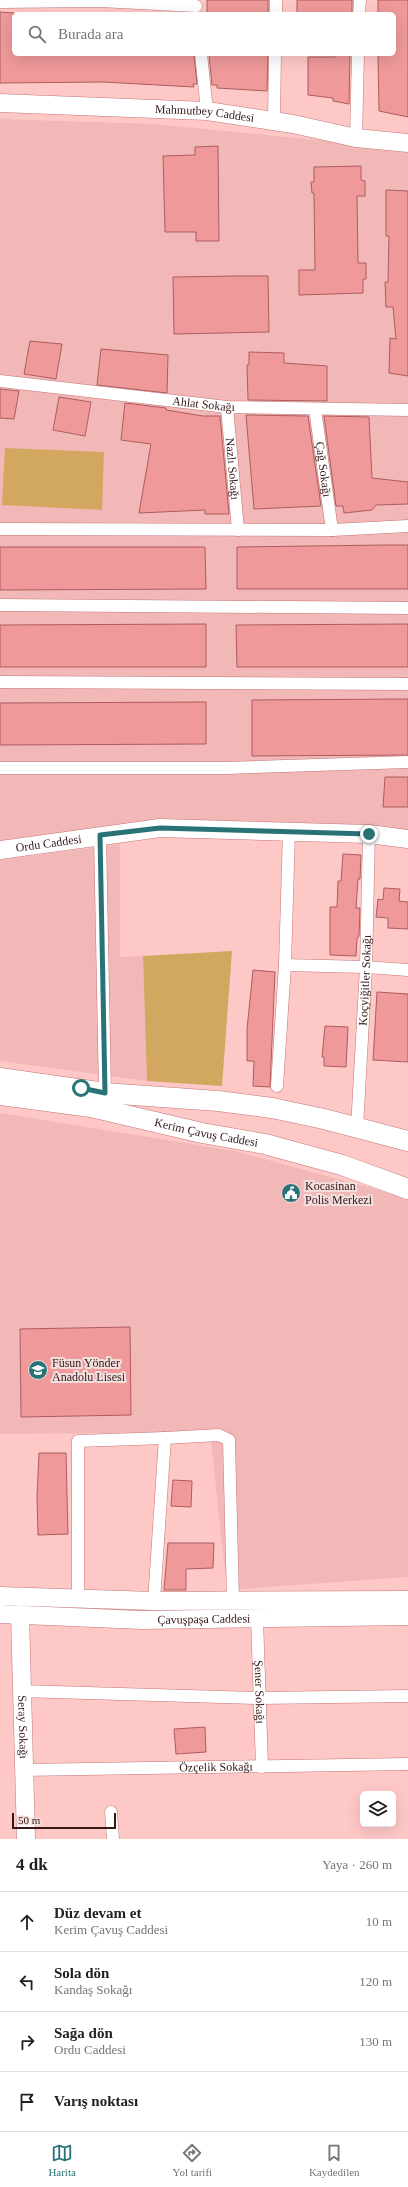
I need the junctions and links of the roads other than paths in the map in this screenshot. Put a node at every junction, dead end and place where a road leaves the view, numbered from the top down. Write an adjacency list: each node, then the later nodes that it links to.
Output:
1 (276, 0): 6 (street)
2 (360, 0): 7 (street)
3 (100, 1): 4 (street); 5 (street)
4 (0, 2)
5 (196, 7)
6 (276, 12)
7 (359, 12)
8 (201, 56): 12 (street)
9 (275, 56): 13 (street)
10 (358, 56): 14 (street)
11 (0, 103): 12 (street, Mahmutbey Caddesi)
12 (207, 111): 13 (street, Mahmutbey Caddesi)
13 (274, 121): 14 (street, Mahmutbey Caddesi)
14 (356, 138): 15 (street, Mahmutbey Caddesi)
15 (408, 143)
16 (0, 381): 17 (street, Ahlat Sokağı)
17 (227, 407): 18 (street, Ahlat Sokağı); 22 (street, Nazlı Sokağı)
18 (315, 409): 19 (street, Ahlat Sokağı); 23 (street, Çağ Sokağı)
19 (408, 410)
20 (408, 526): 23 (street)
21 (0, 529): 22 (street)
22 (238, 530): 23 (street)
23 (332, 530)
24 (0, 606): 25 (street)
25 (408, 608)
26 (0, 682): 27 (street)
27 (408, 684)
28 (408, 762): 29 (street)
29 (0, 768)
30 (289, 831): 31 (street, Ordu Caddesi); 32 (street, Ordu Caddesi); 35 (street)
31 (369, 834): 33 (street, Ordu Caddesi); 36 (street, Koçyiğitler Sokağı)
32 (100, 835): 34 (street, Ordu Caddesi); 40 (street)
33 (408, 839)
34 (0, 850)
35 (285, 965): 36 (street); 39 (street)
36 (366, 967): 37 (street); 43 (street, Koçyiğitler Sokağı)
37 (408, 970)
38 (0, 1078): 40 (main road)
39 (278, 1086)
40 (105, 1093): 42 (main road)
41 (0, 1095): 44 (main road, Kerim Çavuş Caddesi)
42 (218, 1101): 43 (main road); 44 (main road)
43 (358, 1128): 45 (main road)
44 (202, 1133): 46 (main road, Kerim Çavuş Caddesi)
45 (402, 1137)
46 (408, 1189)
47 (165, 1438): 49 (street); 50 (street); 51 (street)
48 (0, 1596): 49 (street, Çavuşpaşa Caddesi)
49 (78, 1600): 50 (street, Çavuşpaşa Caddesi)
50 (154, 1600): 51 (street, Çavuşpaşa Caddesi)
51 (233, 1600): 52 (street, Çavuşpaşa Caddesi)
52 (408, 1600)
53 (0, 1614): 54 (street, Çavuşpaşa Caddesi)
54 (20, 1614): 56 (street, Çavuşpaşa Caddesi); 57 (street, Seray Sokağı)
55 (408, 1616): 56 (street, Çavuşpaşa Caddesi)
56 (257, 1618): 59 (street, Şener Sokağı)
57 (20, 1691): 59 (street); 62 (street, Seray Sokağı)
58 (408, 1696): 59 (street)
59 (260, 1698): 61 (street, Şener Sokağı)
60 (408, 1764): 61 (street, Özçelik Sokağı)
61 (262, 1767): 62 (street, Özçelik Sokağı)
62 (23, 1770): 64 (street, Seray Sokağı)
63 (111, 1812): 65 (street)
64 (26, 1839)
65 (113, 1839)

